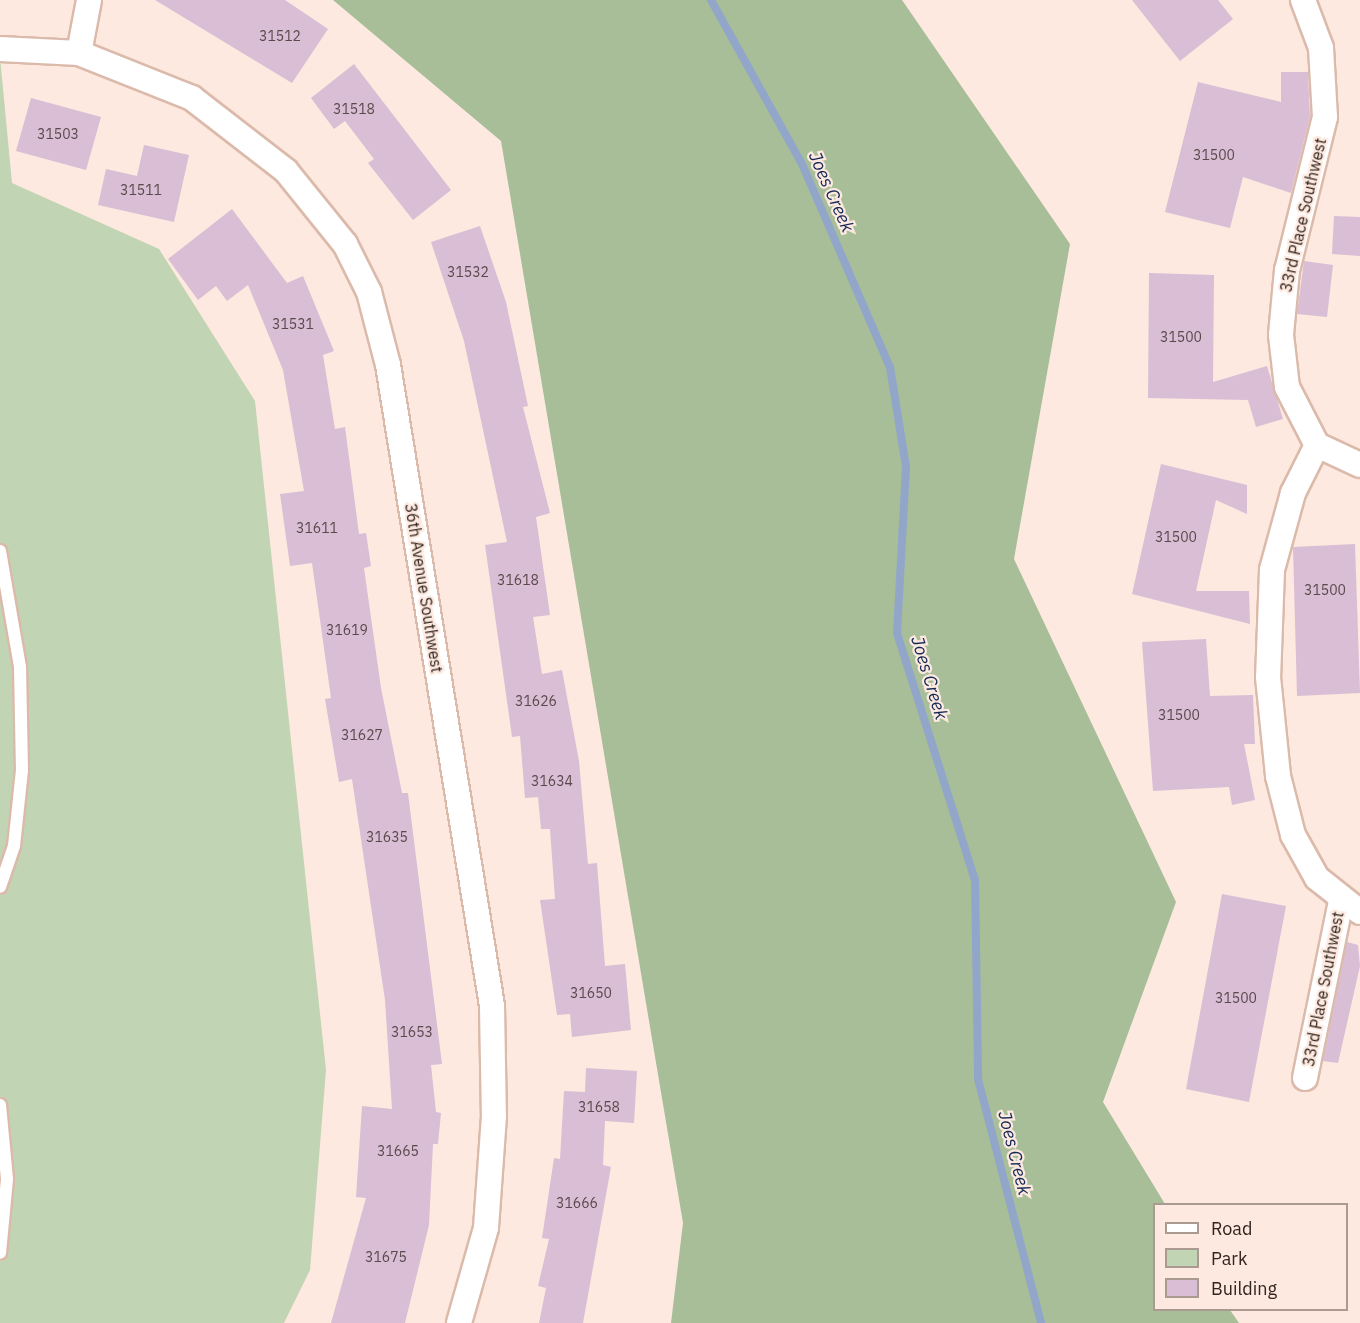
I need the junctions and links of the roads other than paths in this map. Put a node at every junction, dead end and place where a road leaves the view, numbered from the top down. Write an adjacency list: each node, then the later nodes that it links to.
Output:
1 (89, 0): 4 (street)
2 (1303, 0): 5 (street, 33rd Place Southwest)
3 (0, 49): 4 (street, 36th Avenue Southwest)
4 (79, 53): 13 (street, 36th Avenue Southwest)
5 (1317, 446): 6 (street); 9 (street, 33rd Place Southwest)
6 (1360, 465)
7 (0, 551): 8 (lane)
8 (0, 887)
9 (1350, 907): 10 (street, 33rd Place Southwest)
10 (1305, 1078)
11 (0, 1105): 12 (lane)
12 (0, 1253)
13 (459, 1323)

